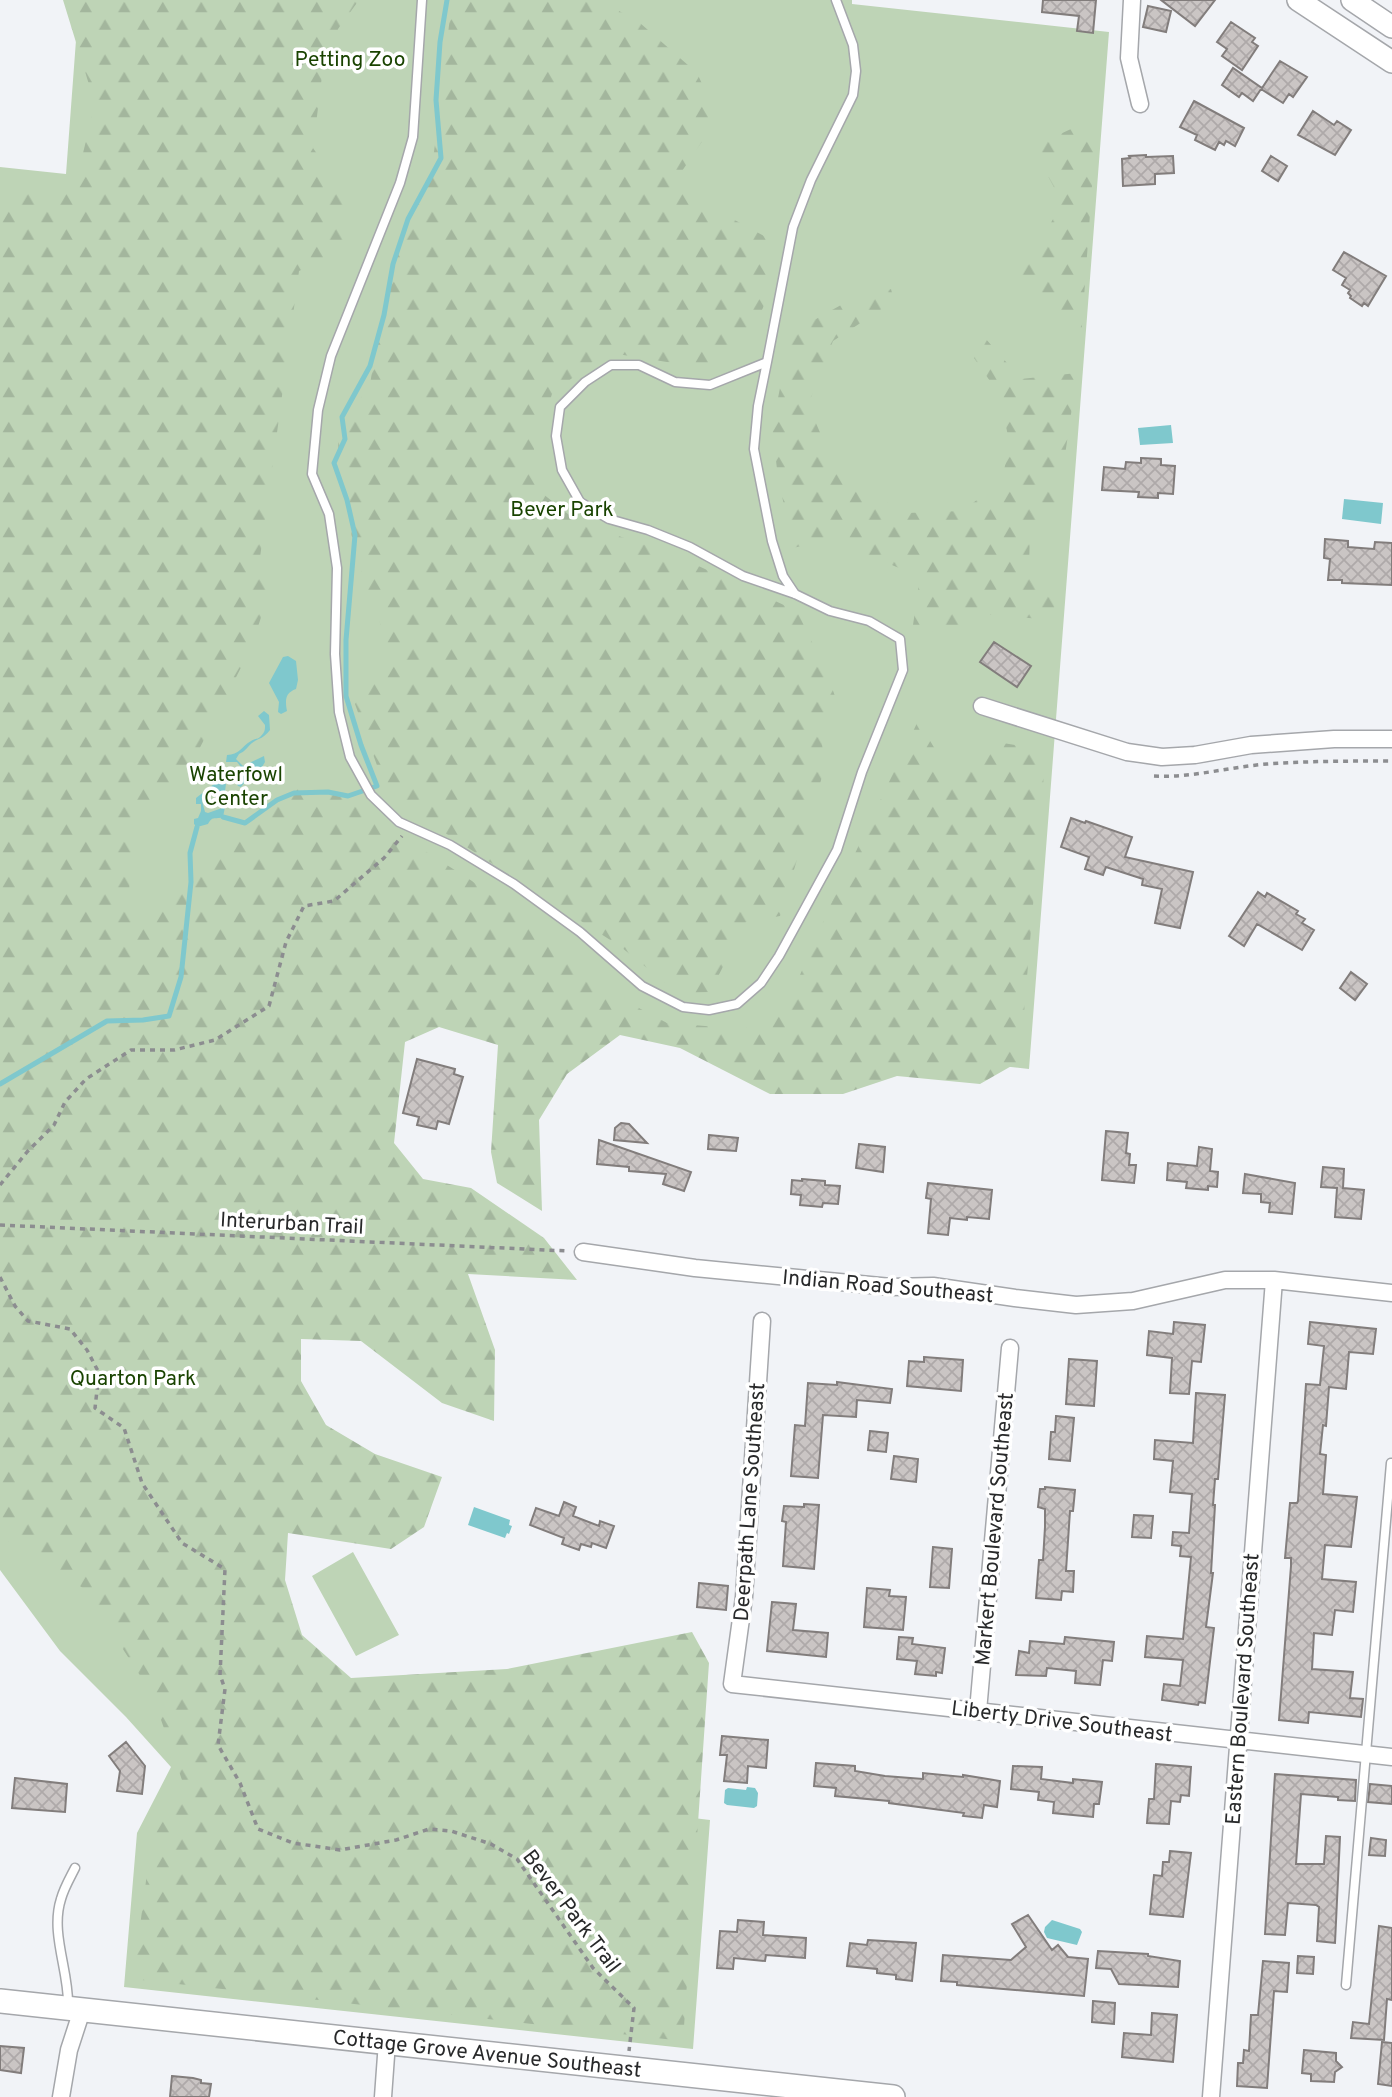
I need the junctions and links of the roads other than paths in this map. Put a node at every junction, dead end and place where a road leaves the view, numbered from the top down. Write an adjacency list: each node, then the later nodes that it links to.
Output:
1 (422, 0): 11 (lane)
2 (836, 0): 10 (lane)
3 (1132, 0): 9 (street)
4 (1298, 0): 7 (street)
5 (1359, 5): 6 (street); 7 (street)
6 (1392, 27)
7 (1349, 34): 8 (street)
8 (1392, 62)
9 (1140, 104)
10 (768, 362): 11 (lane); 11 (lane)
11 (796, 594)
12 (982, 706): 13 (street)
13 (1392, 739)
14 (583, 1252): 15 (street, Indian Road Southeast)
15 (1275, 1280): 16 (street, Indian Road Southeast); 22 (street, Eastern Boulevard Southeast)
16 (1392, 1293)
17 (762, 1321): 20 (street, Deerpath Lane Southeast)
18 (1010, 1348): 21 (street, Markert Boulevard Southeast)
19 (1391, 1463): 23 (lane)
20 (732, 1684): 21 (street, Liberty Drive Southeast)
21 (978, 1711): 22 (street, Liberty Drive Southeast)
22 (1238, 1741): 23 (street, Liberty Drive Southeast); 33 (street, Eastern Boulevard Southeast)
23 (1365, 1754): 24 (street, Liberty Drive Southeast); 26 (lane)
24 (1392, 1757)
25 (75, 1868): 28 (lane)
26 (1346, 1985)
27 (0, 2001): 28 (main road, Cottage Grove Avenue Southeast)
28 (75, 2009): 29 (main road, Cottage Grove Avenue Southeast); 30 (street)
29 (387, 2042): 31 (street); 32 (main road, Cottage Grove Avenue Southeast)
30 (61, 2097)
31 (383, 2097)
32 (893, 2097)
33 (1210, 2097)

